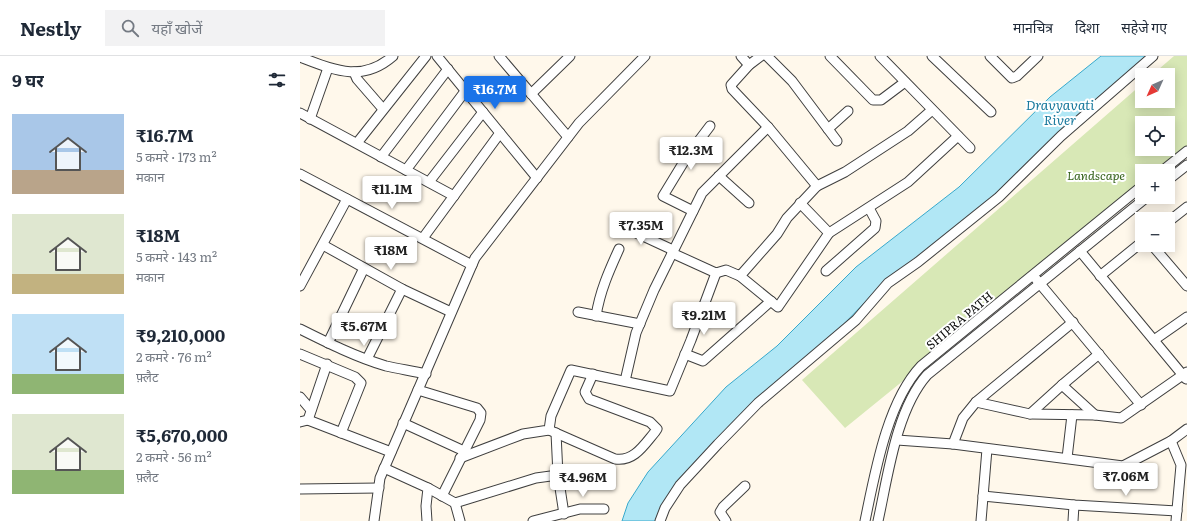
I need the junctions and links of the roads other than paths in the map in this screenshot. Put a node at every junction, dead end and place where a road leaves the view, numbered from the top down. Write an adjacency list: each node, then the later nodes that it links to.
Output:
1 (393, 56): 20 (street)
2 (426, 56): 24 (street)
3 (438, 56): 19 (street)
4 (499, 56): 23 (street)
5 (569, 56): 23 (street)
6 (645, 56): 36 (street)
7 (741, 56): 17 (street)
8 (761, 56): 17 (street)
9 (767, 56): 33 (street)
10 (830, 56): 21 (street)
11 (880, 56): 21 (street)
12 (932, 56): 28 (street)
13 (990, 56): 14 (street)
14 (1038, 56)
15 (1153, 56): 138 (street)
16 (300, 58): 18 (street)
17 (749, 65): 32 (street)
18 (328, 68): 20 (street); 30 (street)
19 (448, 69): 22 (street); 41 (street)
20 (354, 72): 24 (street)
21 (905, 82): 25 (street)
22 (466, 90): 27 (street); 44 (street)
23 (531, 94): 36 (street)
24 (383, 109): 38 (street)
25 (932, 110): 35 (street); 50 (street)
26 (848, 111): 33 (street)
27 (483, 112): 34 (street); 49 (street)
28 (991, 112)
29 (300, 113): 30 (street)
30 (310, 119): 38 (street)
31 (710, 126): 59 (street)
32 (768, 127): 47 (street); 50 (street)
33 (828, 129): 37 (street)
34 (500, 133): 48 (street); 52 (street)
35 (958, 136): 39 (street); 58 (street)
36 (568, 137): 48 (street)
37 (837, 141)
38 (357, 144): 41 (street)
39 (970, 148)
40 (1187, 151): 42 (street)
41 (381, 157): 44 (street)
42 (1171, 164)
43 (1187, 165): 45 (street)
44 (406, 170): 49 (street)
45 (1175, 174)
46 (301, 175): 53 (street)
47 (719, 176): 54 (street); 59 (street)
48 (537, 178): 70 (street)
49 (429, 182): 52 (street)
50 (816, 186): 55 (street)
51 (1135, 192): 74 (street, SHIPRA PATH)
52 (454, 196): 63 (street)
53 (348, 199): 63 (street); 64 (street)
54 (749, 203)
55 (800, 203): 62 (street); 75 (street)
56 (1138, 204): 67 (street, SHIPRA PATH)
57 (1187, 207): 60 (street)
58 (868, 208): 62 (street); 72 (street)
59 (693, 211): 68 (street)
60 (1175, 216)
61 (617, 224): 68 (street)
62 (829, 234): 81 (street)
63 (423, 238): 70 (street)
64 (323, 245): 71 (street); 78 (street)
65 (1135, 248): 76 (street)
66 (620, 249): 84 (street)
67 (1080, 251): 76 (street); 77 (street, SHIPRA PATH)
68 (673, 252): 73 (street); 87 (street)
69 (1158, 252): 79 (street)
70 (472, 265): 82 (street)
71 (364, 268): 80 (street); 90 (street)
72 (826, 271)
73 (716, 273): 75 (street); 92 (street)
74 (1032, 275): 77 (street); 140 (street, SHIPRA PATH)
75 (740, 276): 81 (street)
76 (1100, 276): 89 (street)
77 (1040, 283): 86 (street); 114 (street, SHIPRA PATH)
78 (300, 286)
79 (1187, 286)
80 (402, 289): 82 (street); 94 (street)
81 (771, 301): 92 (street)
82 (451, 312): 96 (street)
83 (578, 312): 84 (street)
84 (596, 316): 87 (street)
85 (1187, 317): 89 (street)
86 (1073, 322): 93 (street); 103 (street)
87 (640, 324): 99 (street)
88 (300, 329): 90 (street)
89 (1154, 340): 98 (street)
90 (328, 343): 94 (street)
91 (300, 354): 95 (street)
92 (685, 354): 99 (street)
93 (1099, 354): 100 (street); 104 (street)
94 (367, 359): 96 (street)
95 (327, 364): 105 (street); 113 (street)
96 (426, 374): 101 (street)
97 (593, 374): 99 (street); 112 (street); 112 (street)
98 (1186, 376): 104 (street)
99 (625, 381)
100 (1062, 385): 106 (street); 108 (street)
101 (418, 390): 110 (street); 119 (street)
102 (300, 397): 105 (street)
103 (976, 402): 106 (street); 116 (street)
104 (1142, 405): 108 (street)
105 (311, 410): 109 (street)
106 (1030, 414): 107 (street)
107 (1072, 415): 108 (street); 120 (street)
108 (1095, 415)
109 (304, 421): 113 (street)
110 (403, 423): 118 (street); 119 (street)
111 (1187, 430): 115 (street)
112 (552, 431): 119 (street); 122 (street)
113 (341, 433): 118 (street)
114 (896, 440): 116 (street); 141 (street, SHIPRA PATH)
115 (1171, 441): 120 (street); 132 (street)
116 (952, 444): 117 (street)
117 (987, 449): 120 (street); 128 (street)
118 (391, 452): 121 (street)
119 (462, 454): 127 (street)
120 (1067, 458)
121 (384, 468): 124 (street); 125 (street)
122 (558, 475): 129 (street); 133 (street)
123 (746, 486): 139 (street)
124 (379, 488): 126 (street); 134 (street)
125 (428, 488): 127 (street); 135 (street)
126 (300, 489)
127 (442, 496): 129 (street)
128 (983, 496): 130 (street); 142 (street)
129 (455, 503): 136 (street)
130 (1074, 505): 132 (street); 143 (street)
131 (604, 509): 133 (street)
132 (1177, 511): 144 (street)
133 (564, 514): 137 (street)
134 (374, 521)
135 (427, 521)
136 (460, 521)
137 (533, 521)
138 (660, 521)
139 (726, 521)
140 (865, 521)
141 (878, 521)
142 (981, 521)
143 (1073, 521)
144 (1176, 521)

